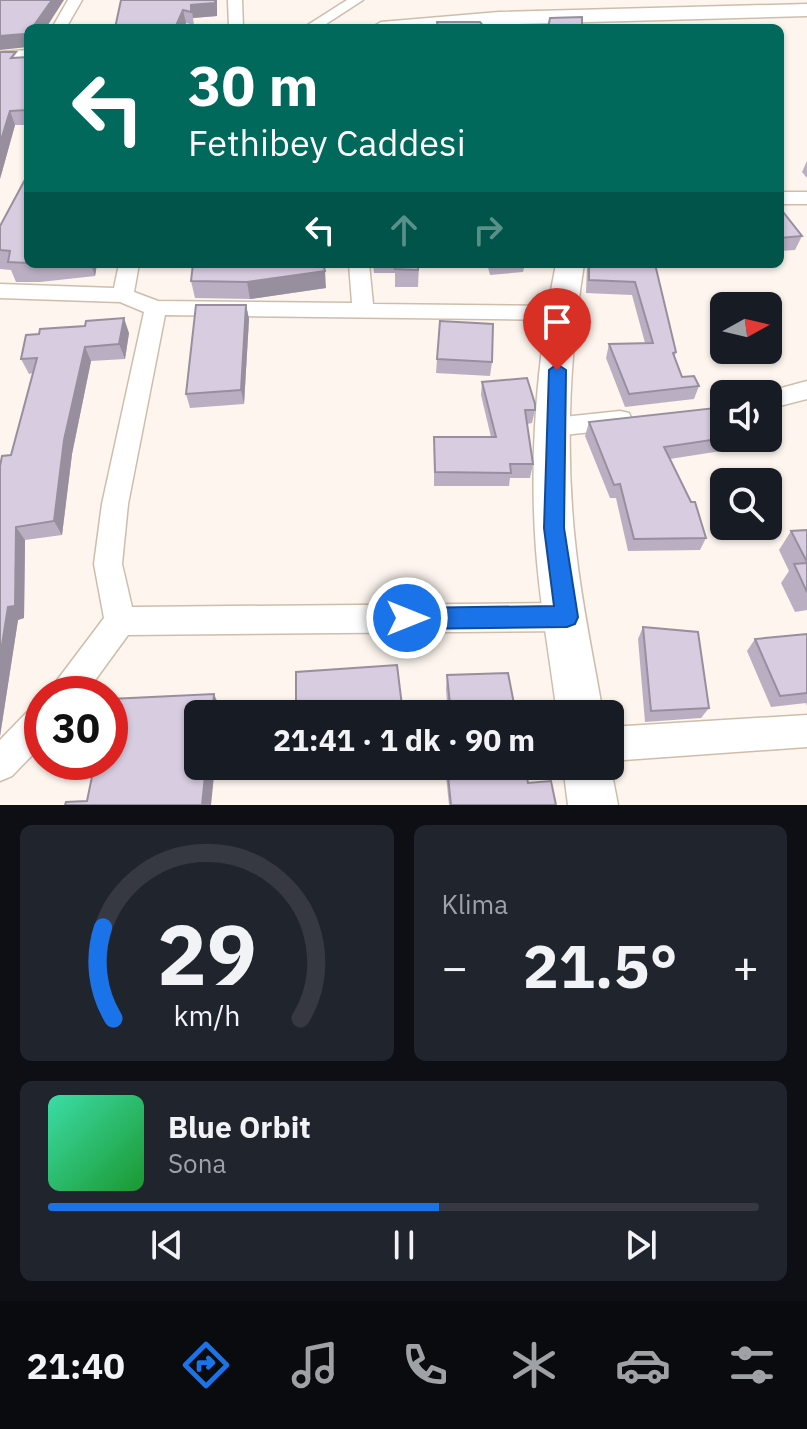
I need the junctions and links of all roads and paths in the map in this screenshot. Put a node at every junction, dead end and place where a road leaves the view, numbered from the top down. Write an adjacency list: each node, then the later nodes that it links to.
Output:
1 (75, 0): 7 (street)
2 (235, 0): 8 (street)
3 (356, 0): 9 (street)
4 (456, 0): 6 (street)
5 (796, 7): 6 (street)
6 (504, 23): 10 (street)
7 (61, 24)
8 (236, 24)
9 (317, 24)
10 (479, 24)
11 (24, 56): 12 (street)
12 (0, 58)
13 (784, 198): 14 (street)
14 (807, 198)
15 (129, 268): 19 (street)
16 (359, 268): 21 (street)
17 (569, 268): 22 (street)
18 (0, 291): 19 (street)
19 (122, 295): 20 (street)
20 (156, 308): 21 (street); 28 (street)
21 (363, 309): 22 (street)
22 (560, 313): 26 (street)
23 (807, 390): 24 (street)
24 (782, 396)
25 (642, 418): 26 (street)
26 (554, 427): 27 (street)
27 (567, 617): 28 (street); 30 (street)
28 (120, 621): 29 (street)
29 (79, 676)
30 (578, 700)
31 (807, 731): 33 (street)
32 (24, 739): 34 (street)
33 (624, 743)
34 (0, 764)
35 (589, 780): 36 (street)
36 (593, 805)

